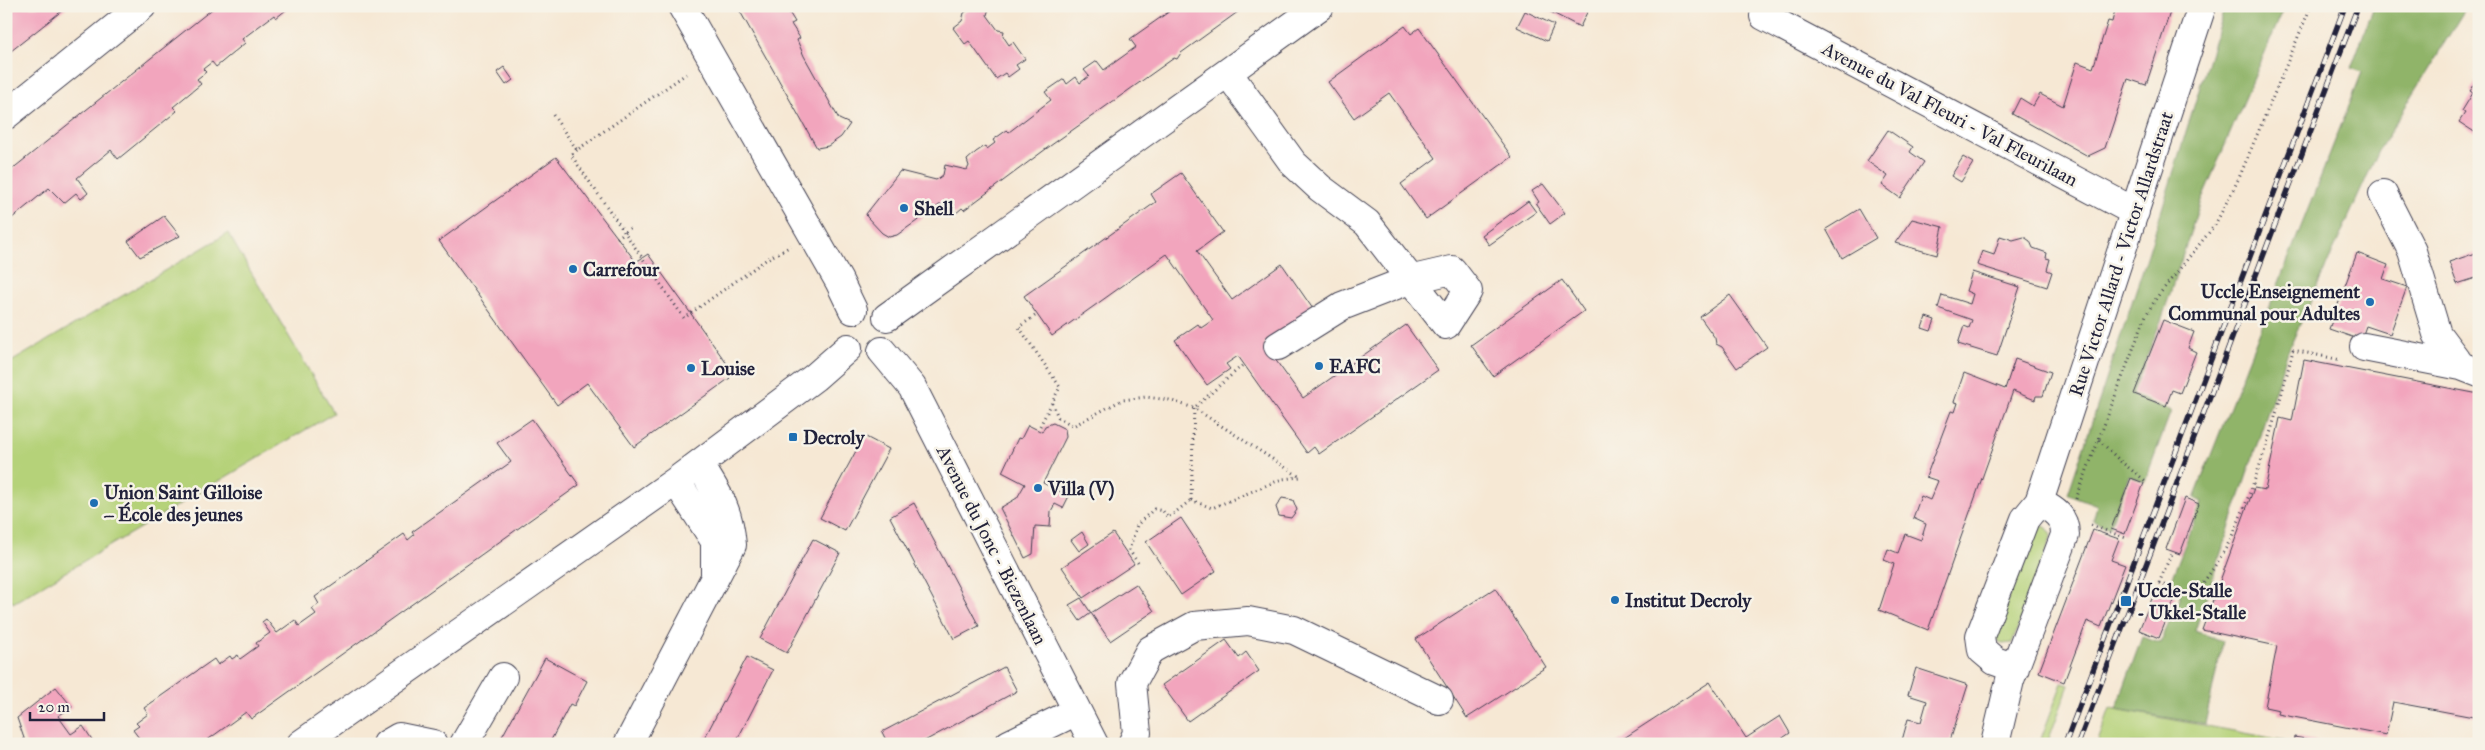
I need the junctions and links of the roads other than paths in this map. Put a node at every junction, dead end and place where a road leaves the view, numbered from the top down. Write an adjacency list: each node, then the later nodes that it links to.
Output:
1 (142, 6): 7 (street)
2 (682, 6): 10 (street)
3 (1320, 6): 6 (street)
4 (2202, 6): 9 (street, Rue Victor Allard - Victor Allardstraat)
5 (1764, 16): 9 (street, Avenue du Val Fleuri - Val Fleurilaan)
6 (1228, 73): 11 (street); 12 (street)
7 (6, 115)
8 (2383, 194): 16 (street)
9 (2135, 212): 19 (street, Rue Victor Allard - Victor Allardstraat)
10 (853, 310): 11 (street); 13 (street)
11 (886, 317): 14 (street)
12 (1278, 346)
13 (848, 348): 14 (street); 17 (street)
14 (882, 351): 24 (street, Avenue du Jonc - Biezenlaan)
15 (2353, 353): 16 (street)
16 (2470, 369)
17 (699, 464): 18 (street); 20 (street)
18 (676, 481): 20 (street); 25 (street)
19 (2040, 502): 21 (street); 21 (street, Rue Victor Allard - Victor Allardstraat)
20 (715, 578): 29 (street)
21 (2015, 668): 33 (street)
22 (503, 677): 28 (street)
23 (1439, 700): 32 (street)
24 (1077, 711): 30 (street); 31 (street, Avenue du Jonc - Biezenlaan)
25 (301, 744)
26 (387, 744): 27 (street)
27 (433, 744)
28 (464, 744)
29 (628, 744)
30 (1009, 744)
31 (1094, 744)
32 (1132, 744)
33 (1995, 744)

